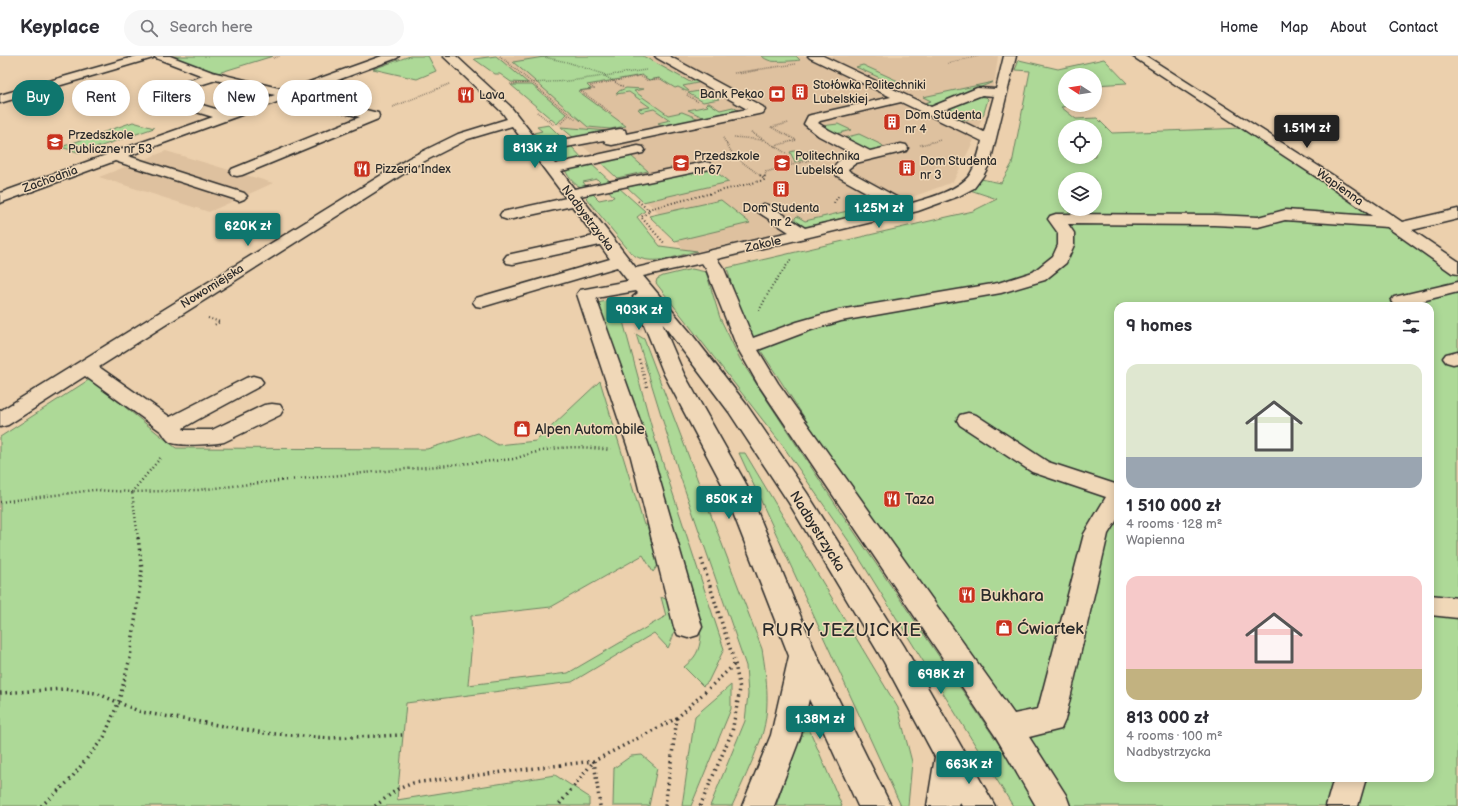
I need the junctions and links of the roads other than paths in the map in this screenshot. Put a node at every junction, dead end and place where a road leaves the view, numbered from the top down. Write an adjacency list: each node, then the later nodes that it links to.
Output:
1 (149, 56): 14 (street)
2 (160, 56): 9 (street)
3 (394, 56): 10 (street, Zachodnia)
4 (449, 56): 19 (street, Nadbystrzycka)
5 (661, 56): 21 (street)
6 (814, 56): 13 (street)
7 (1010, 56): 12 (street, Zakole)
8 (1138, 56): 38 (street, Wapienna)
9 (216, 76): 11 (street); 16 (street)
10 (326, 80)
11 (277, 92)
12 (1001, 93): 15 (street); 22 (street, Zakole)
13 (903, 98): 15 (street); 27 (street)
14 (0, 99)
15 (931, 111): 22 (street)
16 (213, 112)
17 (225, 116): 26 (street, Zachodnia)
18 (372, 116): 30 (street)
19 (515, 121): 25 (street, Nadbystrzycka); 49 (street, Nowomiejska)
20 (645, 121): 21 (street)
21 (606, 135): 25 (street)
22 (989, 139): 34 (street, Zakole)
23 (651, 148): 29 (street)
24 (901, 148): 27 (street)
25 (536, 149): 29 (street, Nadbystrzycka)
26 (112, 156): 31 (street); 33 (street, Zachodnia)
27 (868, 156): 34 (street)
28 (705, 166): 32 (street)
29 (551, 169): 32 (street, Nadbystrzycka)
30 (238, 172)
31 (238, 196)
32 (573, 197): 37 (street); 40 (street, Nadbystrzycka)
33 (0, 198)
34 (905, 208): 39 (street, Zakole)
35 (764, 209): 39 (street)
36 (1458, 214): 38 (street)
37 (508, 215)
38 (1394, 225): 43 (street, Wapienna); 48 (street)
39 (807, 233): 41 (street, Zakole)
40 (604, 238): 42 (street); 44 (street, Nadbystrzycka)
41 (708, 257): 44 (street, Zakole); 48 (street)
42 (513, 259)
43 (1458, 269)
44 (630, 273): 47 (street); 59 (street); 60 (street, Nadbystrzycka); 62 (street, Nadbystrzycka)
45 (1458, 287): 46 (street)
46 (1400, 301)
47 (482, 302)
48 (747, 347): 61 (street)
49 (84, 366): 52 (street, Nowomiejska); 54 (street)
50 (253, 382): 54 (street)
51 (272, 410): 54 (street)
52 (0, 420)
53 (968, 420): 55 (street)
54 (174, 432)
55 (1114, 492)
56 (1114, 505): 61 (street)
57 (1434, 605): 58 (street)
58 (1458, 608)
59 (688, 627)
60 (804, 656): 64 (street); 65 (street, Nadbystrzycka)
61 (1007, 728): 68 (street)
62 (950, 757): 66 (street); 67 (street, Nadbystrzycka)
63 (1349, 782): 69 (street)
64 (758, 806)
65 (876, 806)
66 (943, 806)
67 (979, 806)
68 (1054, 806)
69 (1342, 806)

